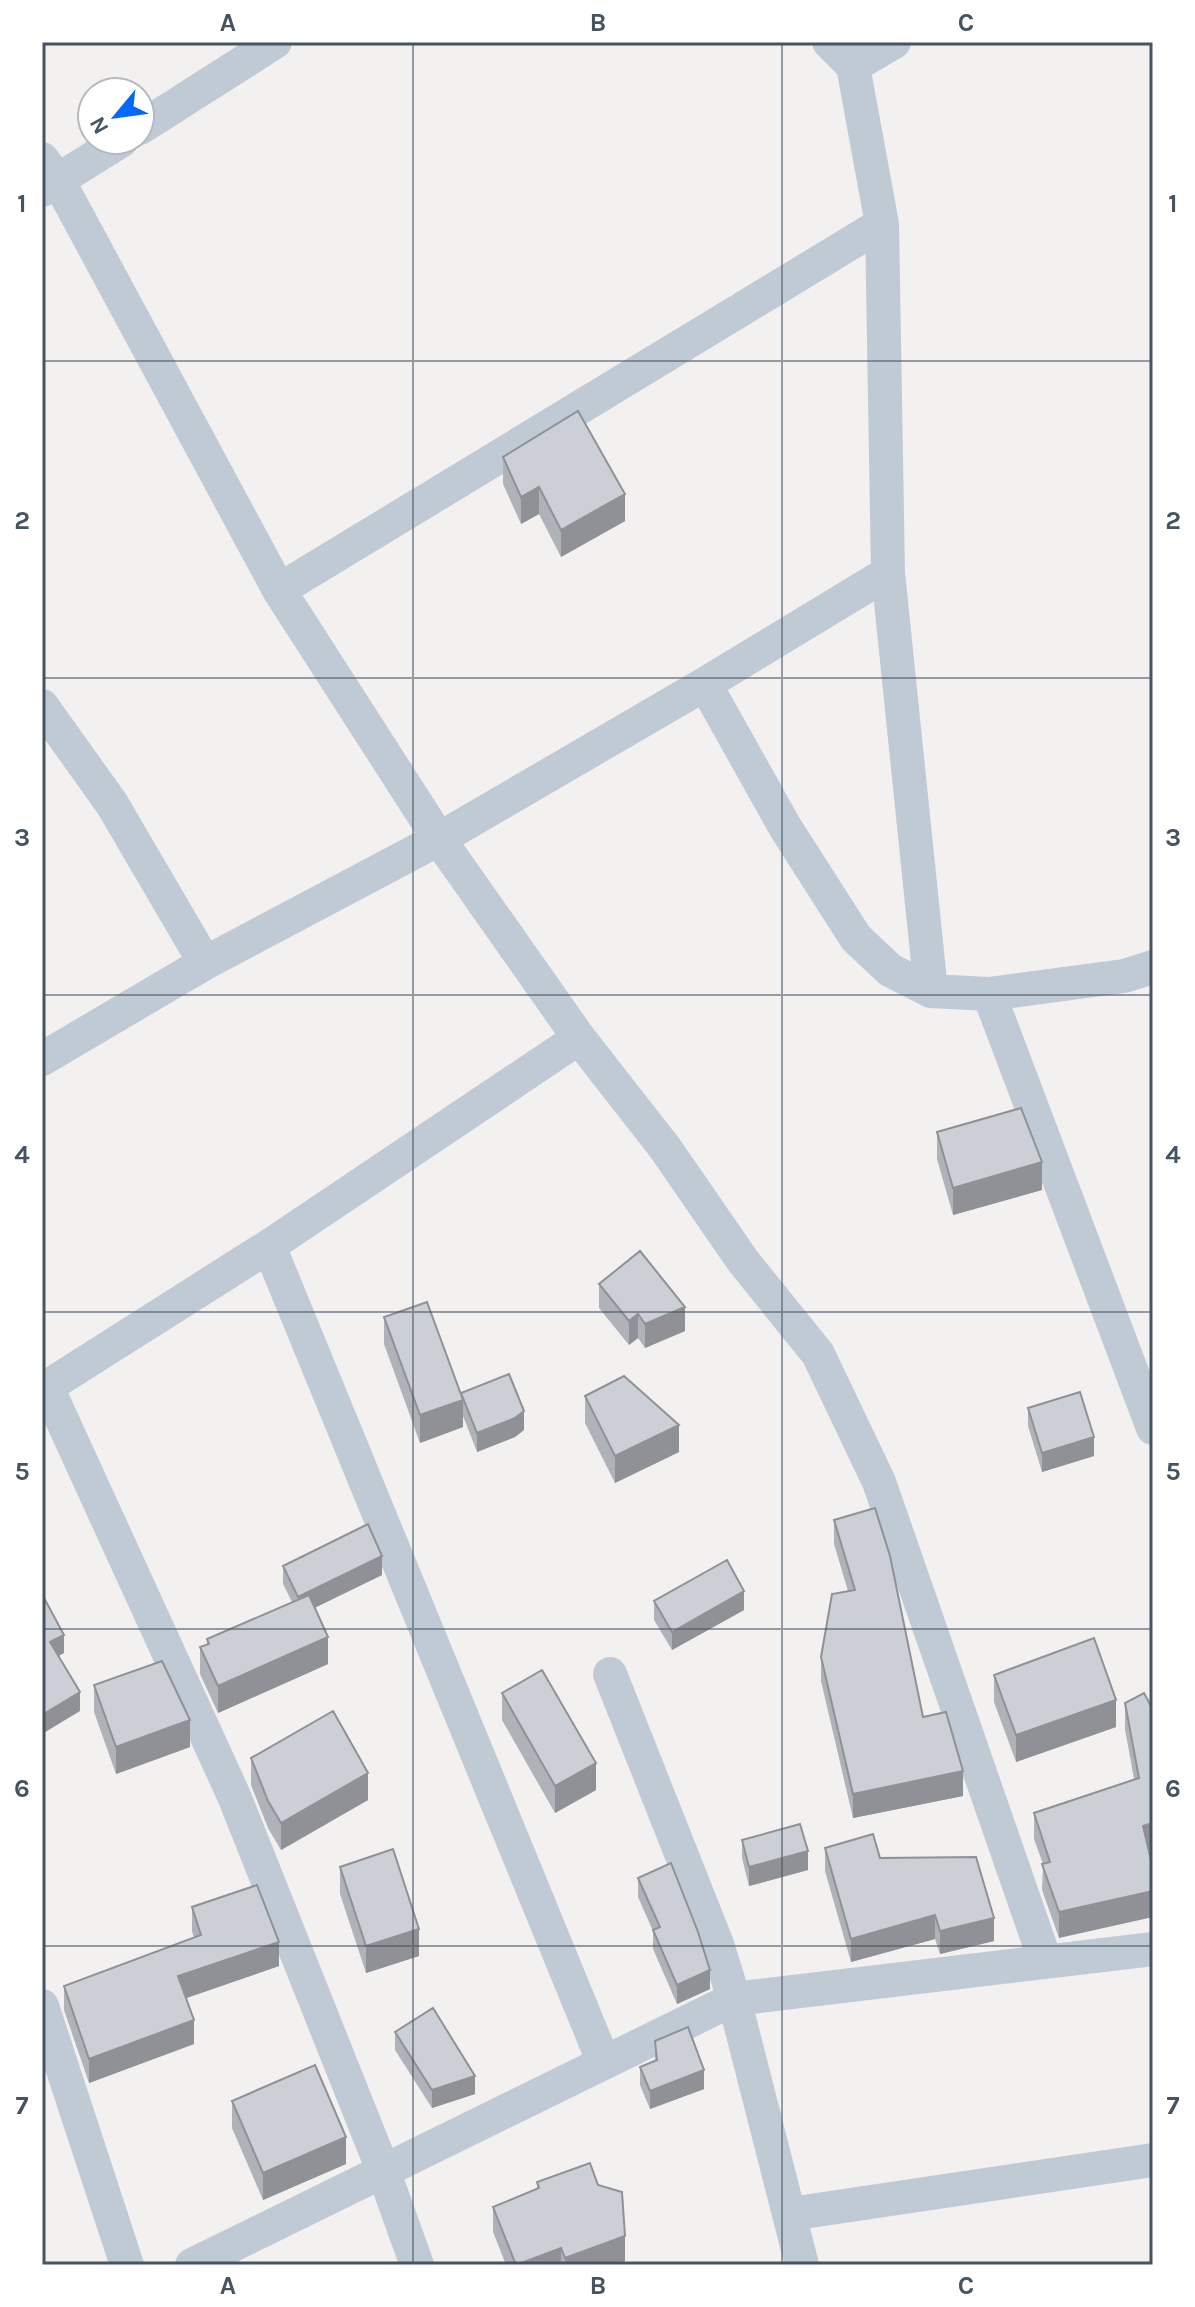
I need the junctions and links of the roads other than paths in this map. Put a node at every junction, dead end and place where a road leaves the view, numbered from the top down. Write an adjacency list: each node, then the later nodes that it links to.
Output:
1 (275, 42): 5 (street)
2 (829, 42): 4 (street)
3 (894, 42): 4 (street)
4 (853, 66): 8 (street)
5 (156, 118)
6 (89, 156): 7 (street)
7 (47, 176): 10 (street)
8 (882, 224): 9 (street); 10 (street)
9 (888, 573): 11 (street); 16 (street)
10 (279, 590): 13 (street)
11 (705, 684): 13 (street); 16 (street)
12 (42, 706): 14 (street)
13 (439, 839): 14 (street); 18 (street)
14 (205, 963): 19 (street)
15 (1153, 967): 17 (street)
16 (931, 991): 17 (street)
17 (989, 994): 22 (street)
18 (579, 1038): 20 (street); 25 (street)
19 (42, 1059)
20 (269, 1246): 21 (street); 28 (street)
21 (44, 1388): 30 (street)
22 (1153, 1428)
23 (610, 1674): 26 (street)
24 (1153, 1949): 25 (street)
25 (1045, 1960): 26 (street)
26 (734, 1999): 28 (street); 31 (street)
27 (42, 2006): 32 (street)
28 (604, 2063): 30 (street)
29 (1153, 2160): 31 (street)
30 (383, 2170): 33 (street); 34 (street)
31 (790, 2214): 35 (street)
32 (127, 2265)
33 (192, 2265)
34 (417, 2265)
35 (802, 2265)

